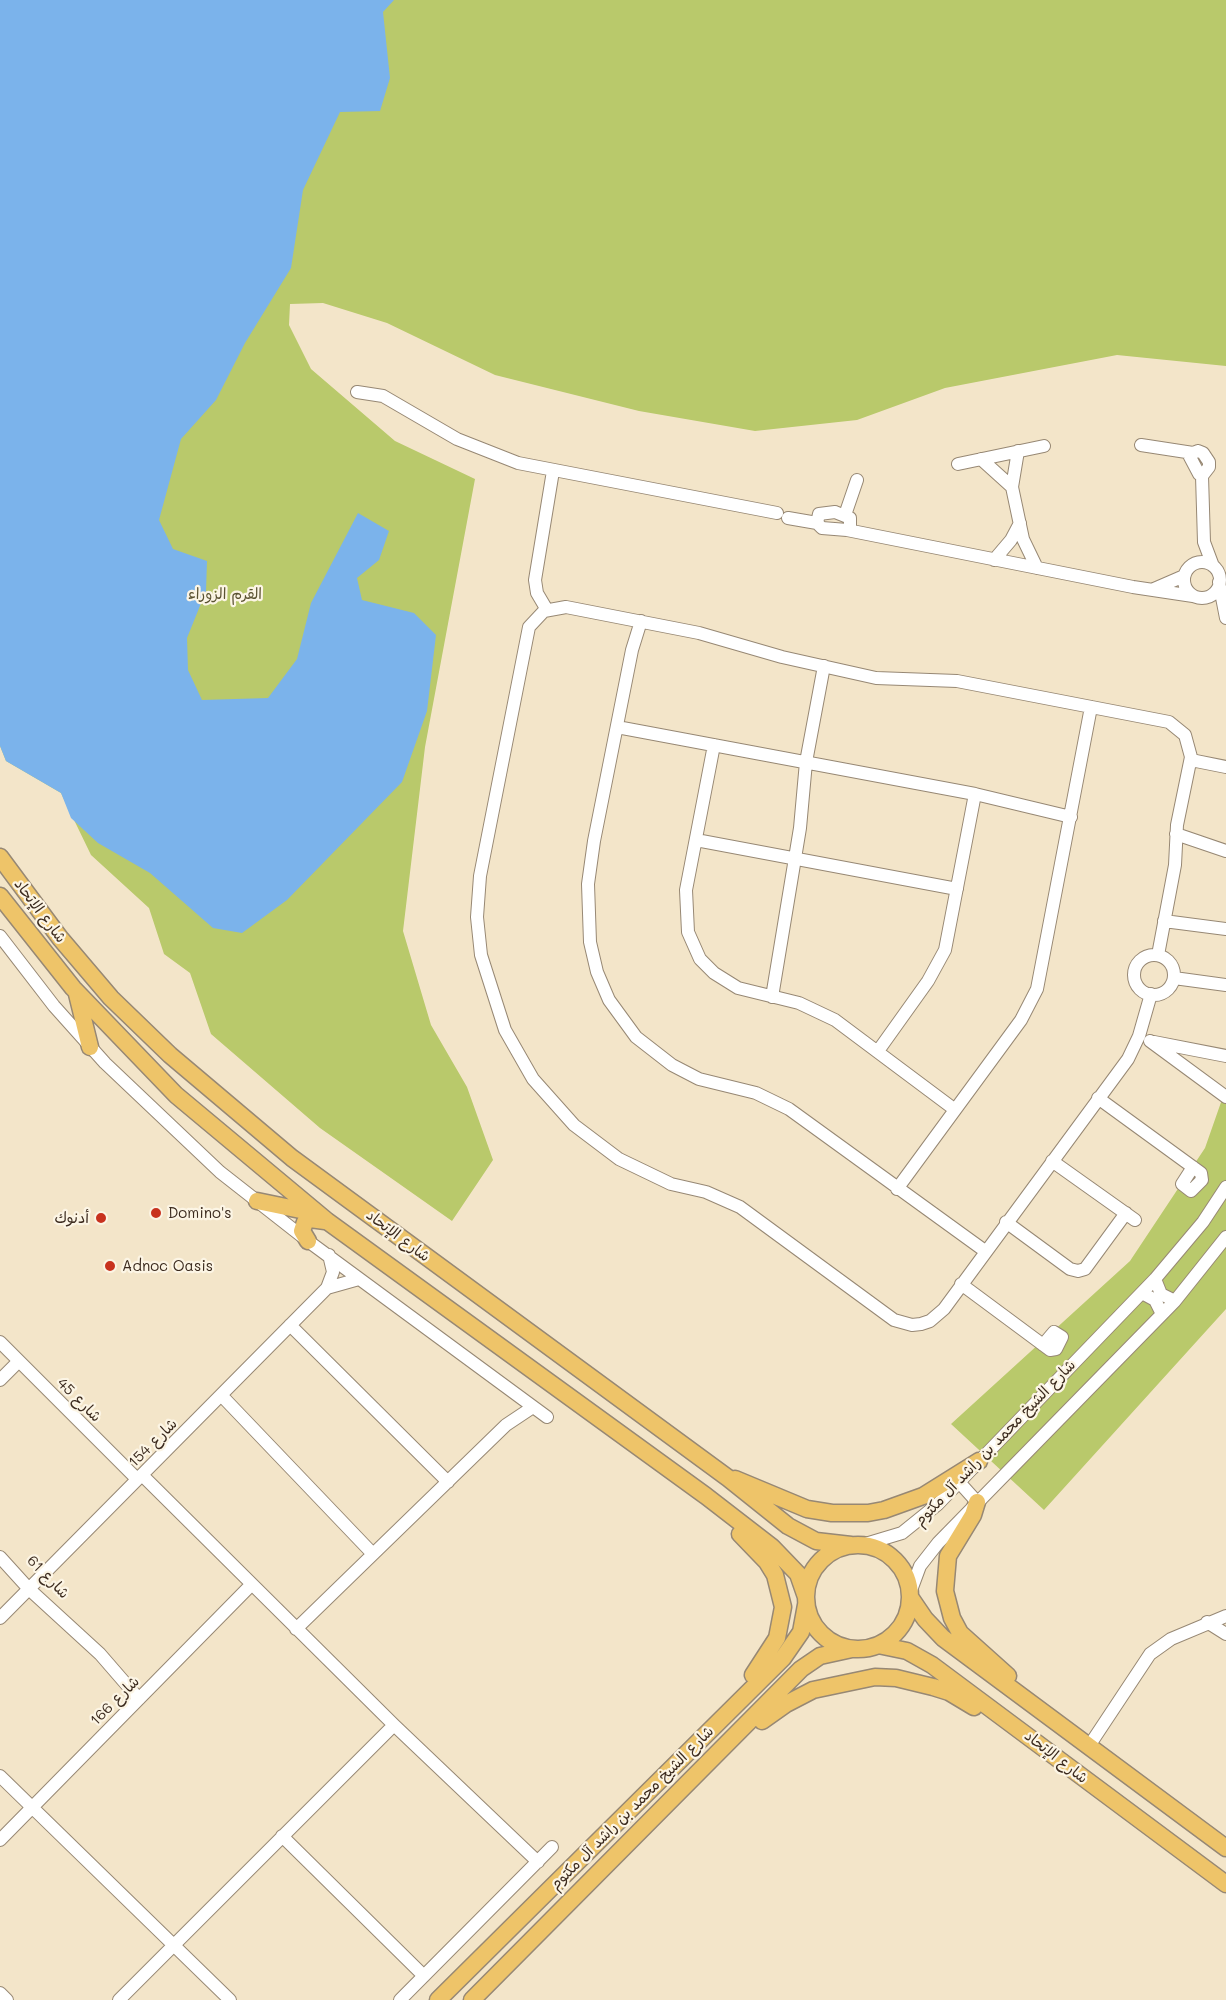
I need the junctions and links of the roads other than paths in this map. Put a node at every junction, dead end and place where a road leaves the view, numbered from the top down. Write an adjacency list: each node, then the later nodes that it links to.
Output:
1 (357, 392): 7 (street)
2 (1141, 445): 14 (street)
3 (1044, 446): 4 (street)
4 (1018, 451): 5 (street); 9 (street)
5 (981, 459): 6 (street); 9 (street)
6 (958, 464)
7 (553, 471): 12 (street); 23 (street)
8 (857, 480): 10 (street)
9 (1012, 487): 11 (street)
10 (845, 515): 12 (street); 13 (street)
11 (1020, 523): 15 (street); 18 (street)
12 (817, 524): 13 (street)
13 (848, 530): 15 (street)
14 (1204, 543): 16 (street); 17 (street)
15 (994, 560): 18 (street)
16 (1195, 564): 17 (street); 19 (street)
17 (1213, 566): 20 (street)
18 (1037, 568): 21 (street)
19 (1184, 576): 21 (street); 22 (street)
20 (1219, 580): 22 (street); 24 (street)
21 (1153, 590): 22 (street)
22 (1197, 597): 24 (street)
23 (547, 610): 25 (street); 71 (street)
24 (1225, 615)
25 (641, 621): 26 (street); 28 (street)
26 (824, 666): 27 (street); 31 (street)
27 (1091, 707): 30 (street); 34 (street)
28 (617, 727): 29 (street); 61 (street)
29 (714, 745): 31 (street); 36 (street)
30 (1191, 760): 32 (street); 35 (street)
31 (806, 762): 33 (street); 39 (street)
32 (1226, 767)
33 (975, 794): 34 (street); 40 (street)
34 (1071, 817): 57 (street)
35 (1176, 834): 37 (street); 42 (street)
36 (696, 840): 39 (street); 50 (street)
37 (1226, 850)
38 (0, 857): 88 (highway, شارع الإتحاد)
39 (796, 859): 40 (street); 50 (street)
40 (957, 889): 53 (street)
41 (0, 896): 48 (highway, شارع الإتحاد)
42 (1164, 921): 43 (street); 45 (street)
43 (1226, 929)
44 (0, 936): 52 (street)
45 (1158, 955): 46 (street); 49 (street)
46 (1174, 978): 47 (street); 49 (street)
47 (1226, 986)
48 (73, 988): 52 (highway); 63 (highway, شارع الإتحاد)
49 (1151, 994): 51 (street)
50 (772, 997): 53 (street)
51 (1144, 1040): 54 (street); 55 (street); 56 (street)
52 (90, 1047): 62 (street)
53 (878, 1052): 57 (street)
54 (1226, 1056)
55 (1226, 1097)
56 (1098, 1098): 58 (street); 59 (street)
57 (954, 1109): 61 (street)
58 (1052, 1161): 64 (street); 64 (street)
59 (1193, 1167)
60 (1226, 1187): 70 (street, شارع الشيخ محمد بن راشد آل مكتوم)
61 (897, 1189): 67 (street)
62 (257, 1201): 63 (highway); 66 (street)
63 (322, 1218): 66 (highway); 91 (highway, شارع الإتحاد)
64 (1006, 1222): 67 (street)
65 (1226, 1238): 74 (street, شارع الشيخ محمد بن راشد آل مكتوم)
66 (308, 1240): 68 (street)
67 (985, 1251): 71 (street)
68 (329, 1256): 69 (street); 72 (street)
69 (359, 1279): 72 (street, شارع 154); 81 (street)
70 (1155, 1279): 73 (street, شارع الشيخ محمد بن راشد آل مكتوم); 74 (street)
71 (961, 1284): 78 (street)
72 (327, 1288): 76 (street, شارع 154)
73 (1142, 1293): 75 (street); 86 (street, شارع الشيخ محمد بن راشد آل مكتوم)
74 (1174, 1301): 75 (street, شارع الشيخ محمد بن راشد آل مكتوم)
75 (1162, 1314): 92 (street, شارع الشيخ محمد بن راشد آل مكتوم)
76 (290, 1325): 82 (street, شارع 154); 89 (street)
77 (0, 1342): 79 (street, شارع 45)
78 (1043, 1345)
79 (19, 1361): 80 (street); 87 (street, شارع 45)
80 (0, 1380)
81 (514, 1393): 83 (street); 85 (street)
82 (221, 1395): 87 (street, شارع 154); 95 (street)
83 (533, 1407): 84 (street); 85 (street)
84 (547, 1417)
85 (506, 1425): 89 (street)
86 (979, 1461): 88 (highway); 90 (street, شارع الشيخ محمد بن راشد آل مكتوم)
87 (140, 1477): 97 (street, شارع 45); 98 (street, شارع 154)
88 (728, 1478): 93 (highway, شارع الإتحاد)
89 (448, 1482): 95 (street)
90 (958, 1482): 92 (street); 93 (street, شارع الشيخ محمد بن راشد آل مكتوم)
91 (706, 1496): 100 (highway, شارع الإتحاد); 110 (highway)
92 (977, 1503): 99 (street, شارع الشيخ محمد بن راشد آل مكتوم); 108 (highway)
93 (856, 1545): 99 (highway); 100 (highway)
94 (0, 1551): 98 (street, شارع 61)
95 (372, 1553): 104 (street)
96 (0, 1557): 98 (street, شارع 61)
97 (252, 1584): 104 (street, شارع 45); 109 (street, شارع 166)
98 (32, 1586): 102 (street, شارع 154); 109 (street, شارع 61)
99 (910, 1595): 106 (highway); 108 (highway, شارع الإتحاد)
100 (806, 1601): 107 (highway); 110 (highway, شارع الشيخ محمد بن راشد آل مكتوم)
101 (1226, 1616): 103 (street)
102 (0, 1618)
103 (1206, 1622): 105 (street); 113 (street)
104 (297, 1629): 112 (street, شارع 45)
105 (1226, 1634)
106 (878, 1645): 107 (highway); 111 (highway, شارع الإتحاد)
107 (852, 1649): 114 (highway, شارع الشيخ محمد بن راشد آل مكتوم)
108 (1012, 1691): 113 (highway, شارع الإتحاد)
109 (142, 1696): 116 (street, شارع 166)
110 (725, 1715): 131 (highway, شارع الشيخ محمد بن راشد آل مكتوم)
111 (1002, 1715): 114 (highway); 122 (highway, شارع الإتحاد)
112 (394, 1725): 117 (street); 121 (street, شارع 45)
113 (1089, 1746): 120 (highway, شارع الإتحاد)
114 (720, 1752): 126 (highway, شارع الشيخ محمد بن راشد آل مكتوم)
115 (0, 1773): 116 (street)
116 (34, 1805): 118 (street, شارع 166); 123 (street)
117 (282, 1836): 123 (street); 124 (street)
118 (0, 1840)
119 (552, 1847): 121 (street)
120 (1226, 1848)
121 (538, 1862): 124 (street)
122 (1226, 1884)
123 (174, 1945): 128 (street); 129 (street)
124 (424, 1976): 130 (street)
125 (0, 1993): 127 (street)
126 (475, 1999)
127 (7, 2000)
128 (119, 2000)
129 (230, 2000)
130 (400, 2000)
131 (438, 2000)

